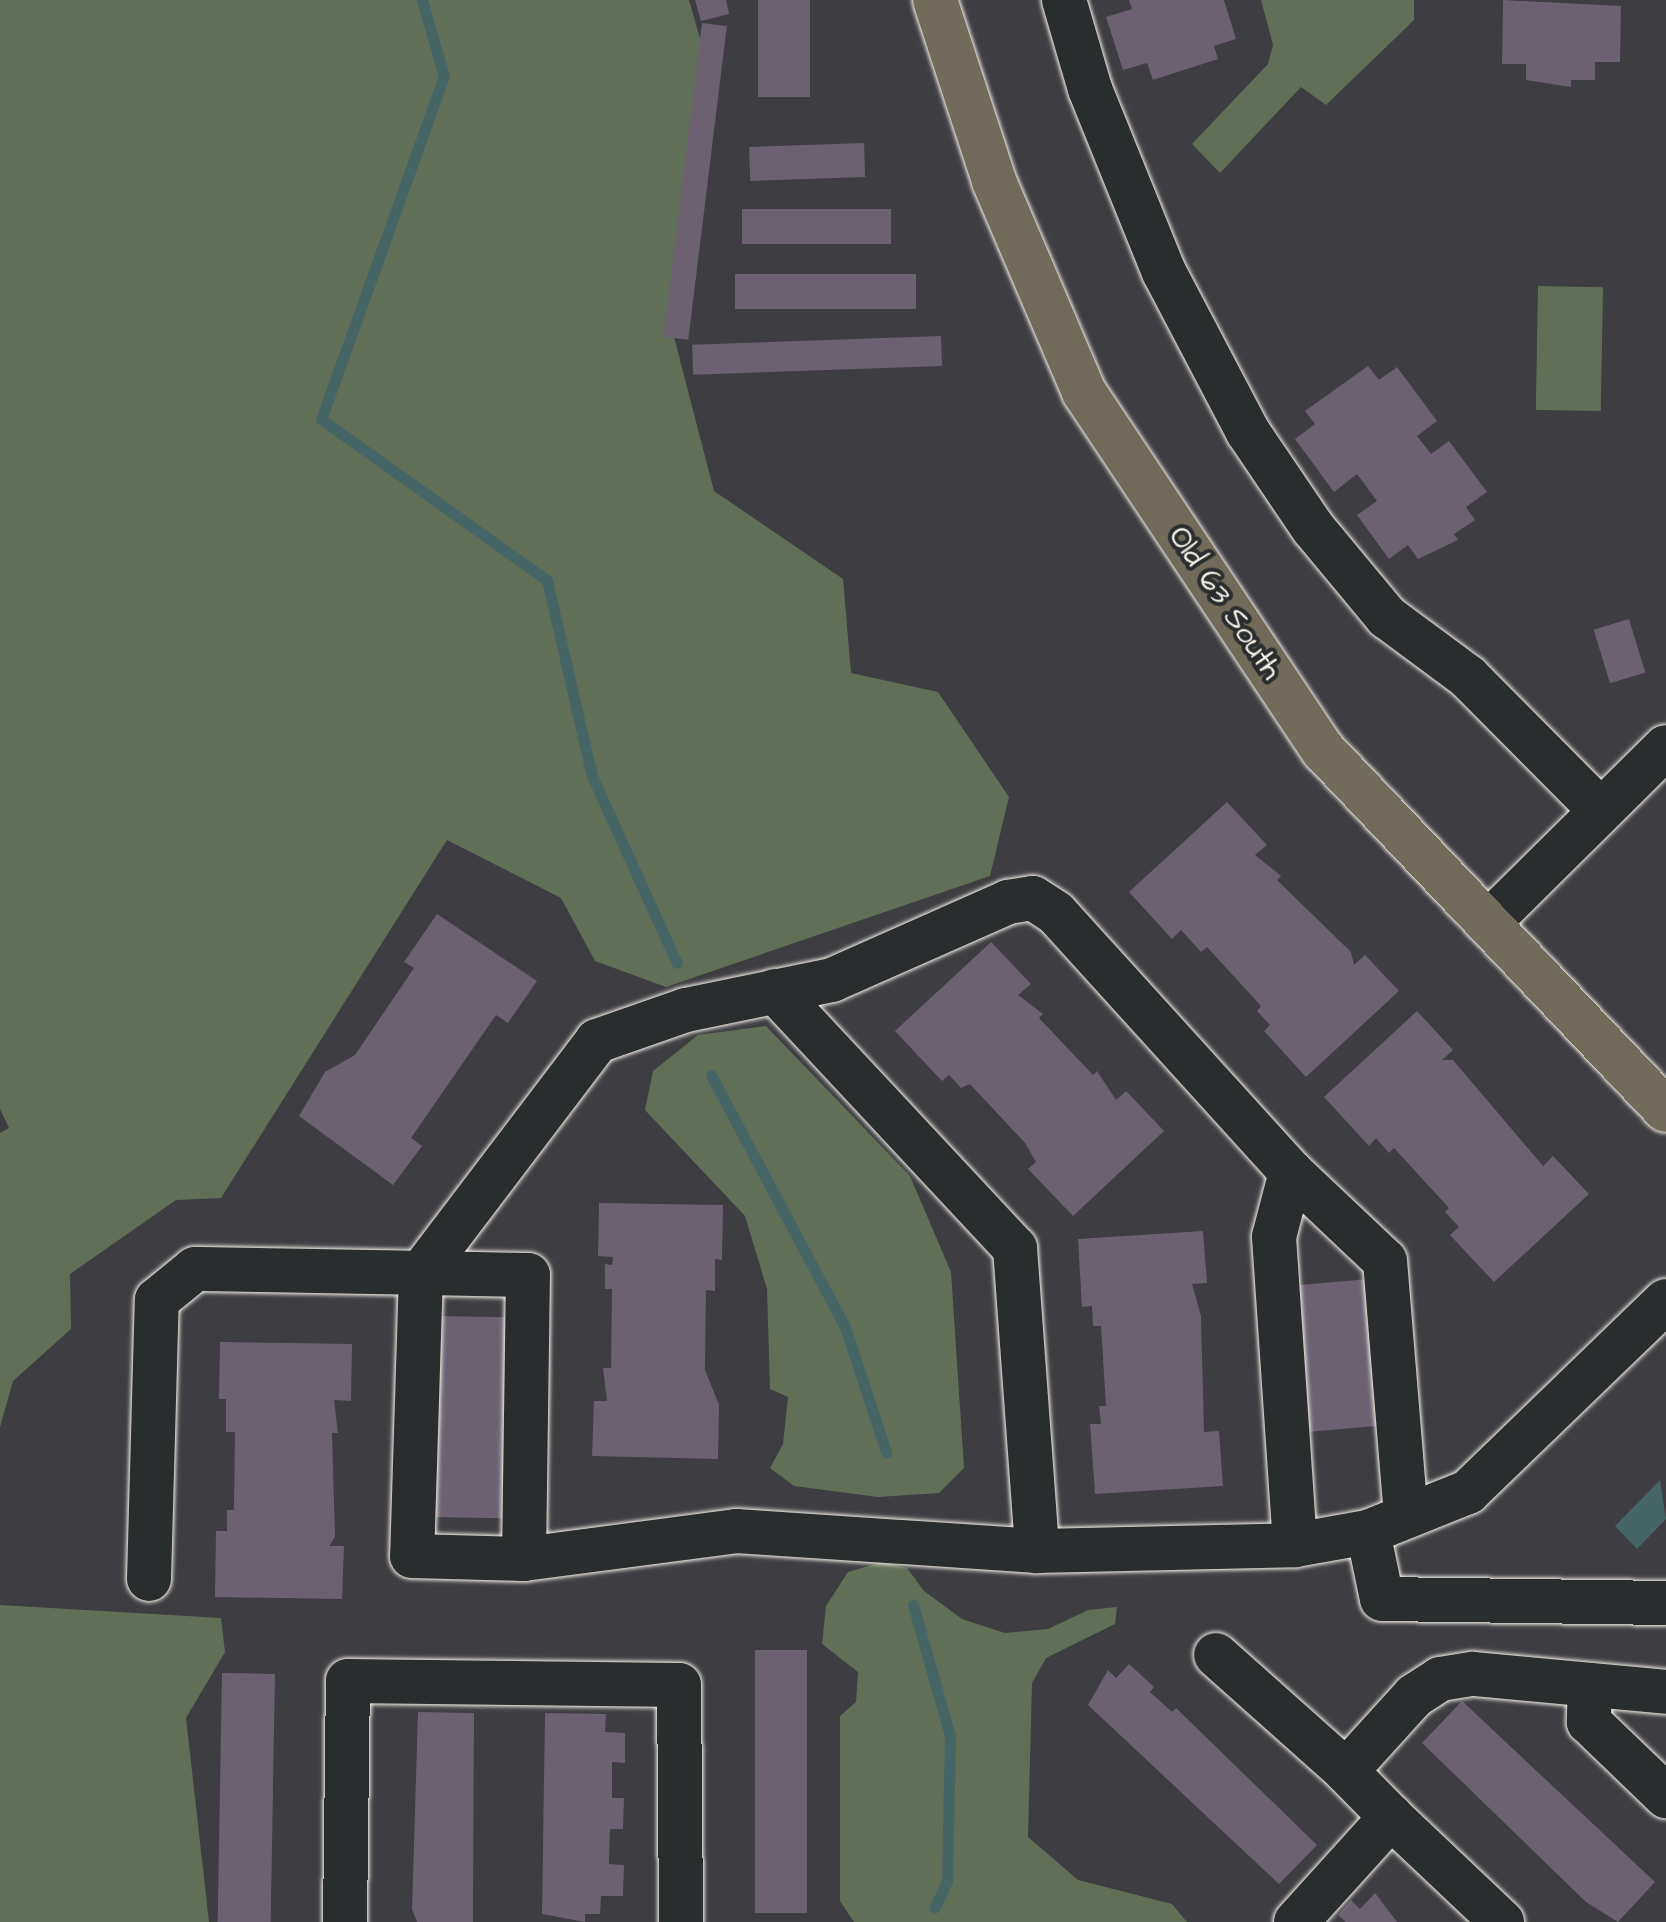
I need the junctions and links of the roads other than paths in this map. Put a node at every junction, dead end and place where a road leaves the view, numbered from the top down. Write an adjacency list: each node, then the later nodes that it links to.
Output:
1 (935, 0): 5 (main road, Old 63 South)
2 (1064, 0): 4 (lane)
3 (1666, 747): 4 (lane)
4 (1600, 810): 5 (lane)
5 (1488, 923): 7 (main road, Old 63 South)
6 (775, 991): 8 (lane); 9 (lane); 13 (lane)
7 (1666, 1110)
8 (1291, 1172): 11 (lane); 12 (lane)
9 (421, 1273): 14 (lane); 14 (lane); 15 (lane)
10 (1666, 1301): 11 (lane)
11 (1387, 1524): 12 (lane); 16 (lane)
12 (1295, 1545): 13 (lane)
13 (1037, 1551): 14 (lane)
14 (524, 1559)
15 (149, 1579)
16 (1666, 1603)
17 (1216, 1655): 20 (lane)
18 (1590, 1685): 19 (lane); 20 (lane); 21 (lane)
19 (1666, 1692)
20 (1346, 1771): 22 (lane)
21 (1666, 1796)
22 (1391, 1817): 25 (lane); 26 (lane)
23 (345, 1922): 24 (lane)
24 (681, 1922)
25 (1296, 1922)
26 (1502, 1922)

